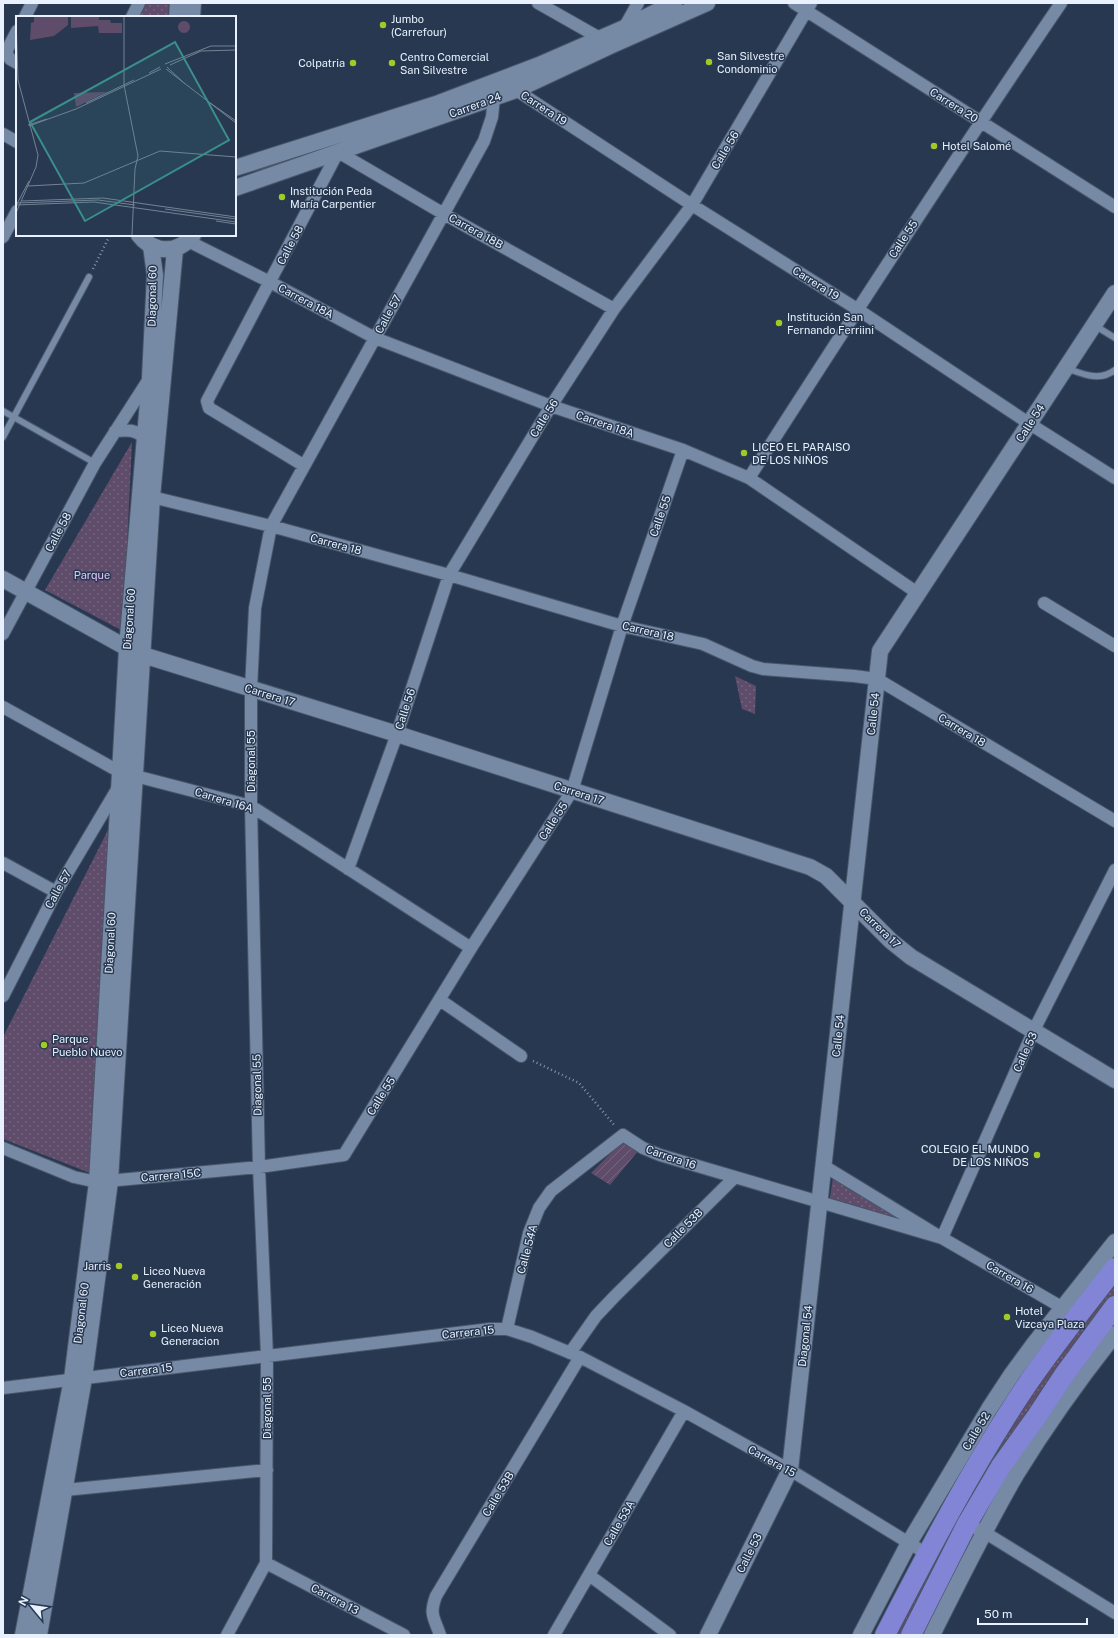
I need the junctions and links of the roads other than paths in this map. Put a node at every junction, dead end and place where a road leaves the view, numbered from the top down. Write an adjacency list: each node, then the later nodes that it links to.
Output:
1 (32, 3): 12 (street)
2 (139, 3): 13 (street)
3 (178, 3): 14 (street)
4 (194, 3): 15 (street)
5 (538, 3): 18 (street)
6 (638, 3): 16 (street)
7 (674, 3): 16 (street, Carrera 24)
8 (707, 3): 18 (street, Carrera 24)
9 (794, 3): 11 (street, Carrera 20)
10 (1061, 3): 22 (street, Calle 55)
11 (809, 7): 22 (street, Carrera 20); 28 (street, Calle 56)
12 (25, 16)
13 (132, 16)
14 (177, 16)
15 (192, 16)
16 (624, 28): 18 (street, Carrera 24)
17 (16, 33): 19 (street)
18 (610, 42): 20 (street, Carrera 24); 26 (street, Carrera 24)
19 (16, 62)
20 (516, 90): 21 (street, Carrera 24); 28 (street, Carrera 19)
21 (494, 98): 25 (street, Carrera 24); 31 (street, Calle 57)
22 (980, 121): 29 (street, Carrera 20); 39 (street, Calle 55)
23 (3, 134): 24 (street)
24 (16, 141)
25 (338, 152): 27 (street, Carrera 24); 31 (street, Carrera 18B); 36 (street, Calle 58)
26 (236, 168)
27 (236, 188)
28 (692, 205): 38 (street, Calle 56); 39 (street, Carrera 19)
29 (1115, 207)
30 (16, 213): 32 (street)
31 (444, 214): 38 (street, Carrera 18B); 41 (street, Calle 57)
32 (3, 237)
33 (145, 240): 34 (street); 45 (street, Diagonal 60)
34 (185, 242): 36 (street, Carrera 18A); 58 (street, Diagonal 60)
35 (89, 277): 48 (lane)
36 (270, 282): 41 (street, Carrera 18A); 55 (street, Calle 58)
37 (1115, 293): 40 (street, Calle 54)
38 (614, 309): 46 (street, Calle 56)
39 (857, 309): 49 (street, Carrera 19); 56 (street, Calle 55)
40 (1094, 325): 42 (lane); 43 (street, Calle 54)
41 (375, 338): 46 (street, Carrera 18A); 55 (street, Calle 57)
42 (1115, 338)
43 (1066, 368): 44 (lane); 49 (street, Calle 54)
44 (1115, 370)
45 (150, 378): 50 (street, Calle 58); 52 (street, Diagonal 60)
46 (551, 406): 53 (street, Carrera 18A); 60 (street, Calle 56)
47 (3, 411): 48 (lane)
48 (14, 417): 51 (lane); 54 (lane)
49 (1030, 424): 57 (street, Carrera 19); 63 (street, Calle 54)
50 (115, 431): 52 (street); 54 (street, Calle 58)
51 (3, 437)
52 (144, 438): 68 (street, Diagonal 60)
53 (682, 450): 56 (street, Carrera 18A); 65 (street, Calle 55)
54 (95, 464): 62 (street, Calle 58)
55 (303, 465): 59 (street, Calle 57)
56 (749, 478): 63 (street, Carrera 18A)
57 (1115, 478)
58 (152, 497): 59 (street, Carrera 18); 69 (street, Diagonal 60)
59 (270, 526): 60 (street, Carrera 18); 71 (street, Diagonal 55)
60 (449, 575): 65 (street, Carrera 18); 73 (street, Calle 56)
61 (3, 579): 62 (street, Carrera 17)
62 (26, 592): 66 (street, Calle 58); 68 (street, Carrera 17)
63 (919, 594): 70 (street, Calle 54)
64 (1044, 603): 67 (street)
65 (622, 626): 70 (street, Carrera 18); 76 (street, Calle 55)
66 (3, 634)
67 (1115, 646)
68 (127, 648): 69 (street, Carrera 17); 75 (street, Diagonal 60)
69 (143, 655): 71 (street, Carrera 17); 74 (street, Diagonal 60)
70 (877, 679): 78 (street, Carrera 18); 83 (street, Calle 54)
71 (251, 689): 73 (street, Carrera 17); 77 (street, Diagonal 55)
72 (3, 708): 75 (street, Carrera 16A)
73 (397, 734): 76 (street, Carrera 17); 80 (street, Calle 56)
74 (135, 775): 75 (street, Carrera 16A); 77 (street, Carrera 16A); 96 (street, Diagonal 60)
75 (119, 779): 82 (street, Calle 57); 96 (street, Diagonal 60)
76 (572, 791): 83 (street, Carrera 17); 84 (street, Calle 55)
77 (251, 806): 80 (street, Carrera 16A); 94 (street, Diagonal 55)
78 (1115, 821)
79 (3, 863): 82 (street)
80 (348, 869): 84 (street, Carrera 16A)
81 (1115, 870): 87 (street, Calle 53)
82 (56, 892): 85 (street, Calle 57)
83 (853, 902): 87 (street, Carrera 17); 93 (street, Calle 54)
84 (472, 948): 86 (street, Calle 55)
85 (3, 996)
86 (440, 1000): 88 (street); 92 (street, Calle 55)
87 (1034, 1030): 89 (street, Carrera 17); 98 (street, Calle 53)
88 (522, 1056)
89 (1115, 1080)
90 (623, 1135): 95 (street, Carrera 16); 103 (street, Calle 54A)
91 (3, 1148): 96 (street, Carrera 15C)
92 (344, 1155): 94 (street, Carrera 15C)
93 (824, 1166): 97 (street, Calle 54); 98 (street, Carrera 16)
94 (259, 1167): 96 (street, Carrera 15C); 106 (street, Diagonal 55)
95 (735, 1177): 97 (street, Carrera 16); 105 (street, Calle 53B)
96 (104, 1181): 107 (street, Diagonal 60)
97 (820, 1202): 98 (street, Carrera 16); 111 (street, Diagonal 54)
98 (942, 1238): 102 (street, Carrera 16)
99 (1115, 1242): 102 (street, Calle 52)
100 (1115, 1268): 102 (main road, Calle 52)
101 (1115, 1306): 113 (main road)
102 (1070, 1312): 114 (street, Calle 52); 115 (main road, Calle 52)
103 (507, 1329): 105 (street, Carrera 15); 106 (street, Carrera 15)
104 (1114, 1338): 113 (street)
105 (575, 1355): 109 (street, Carrera 15); 123 (street, Calle 53B)
106 (267, 1356): 107 (street, Carrera 15); 110 (street, Diagonal 55)
107 (78, 1378): 108 (street, Carrera 15); 112 (street, Diagonal 60); 119 (street, Diagonal 60)
108 (3, 1388)
109 (684, 1411): 111 (street, Carrera 15); 117 (street, Calle 53A)
110 (266, 1470): 112 (street); 116 (street, Diagonal 55)
111 (790, 1470): 114 (street, Carrera 15); 126 (street, Calle 53)
112 (65, 1490): 120 (street, Diagonal 60)
113 (976, 1528): 118 (street); 129 (main road); 130 (street)
114 (909, 1543): 115 (street, Carrera 15); 127 (street, Calle 52)
115 (927, 1554): 128 (main road, Calle 52)
116 (266, 1563): 121 (street, Diagonal 55); 122 (street, Carrera 13)
117 (589, 1574): 124 (street, Calle 53A); 125 (street)
118 (1115, 1613)
119 (23, 1635)
120 (39, 1635)
121 (227, 1635)
122 (404, 1635)
123 (440, 1635)
124 (554, 1635)
125 (670, 1635)
126 (708, 1635)
127 (861, 1635)
128 (885, 1635)
129 (911, 1635)
130 (932, 1635)

